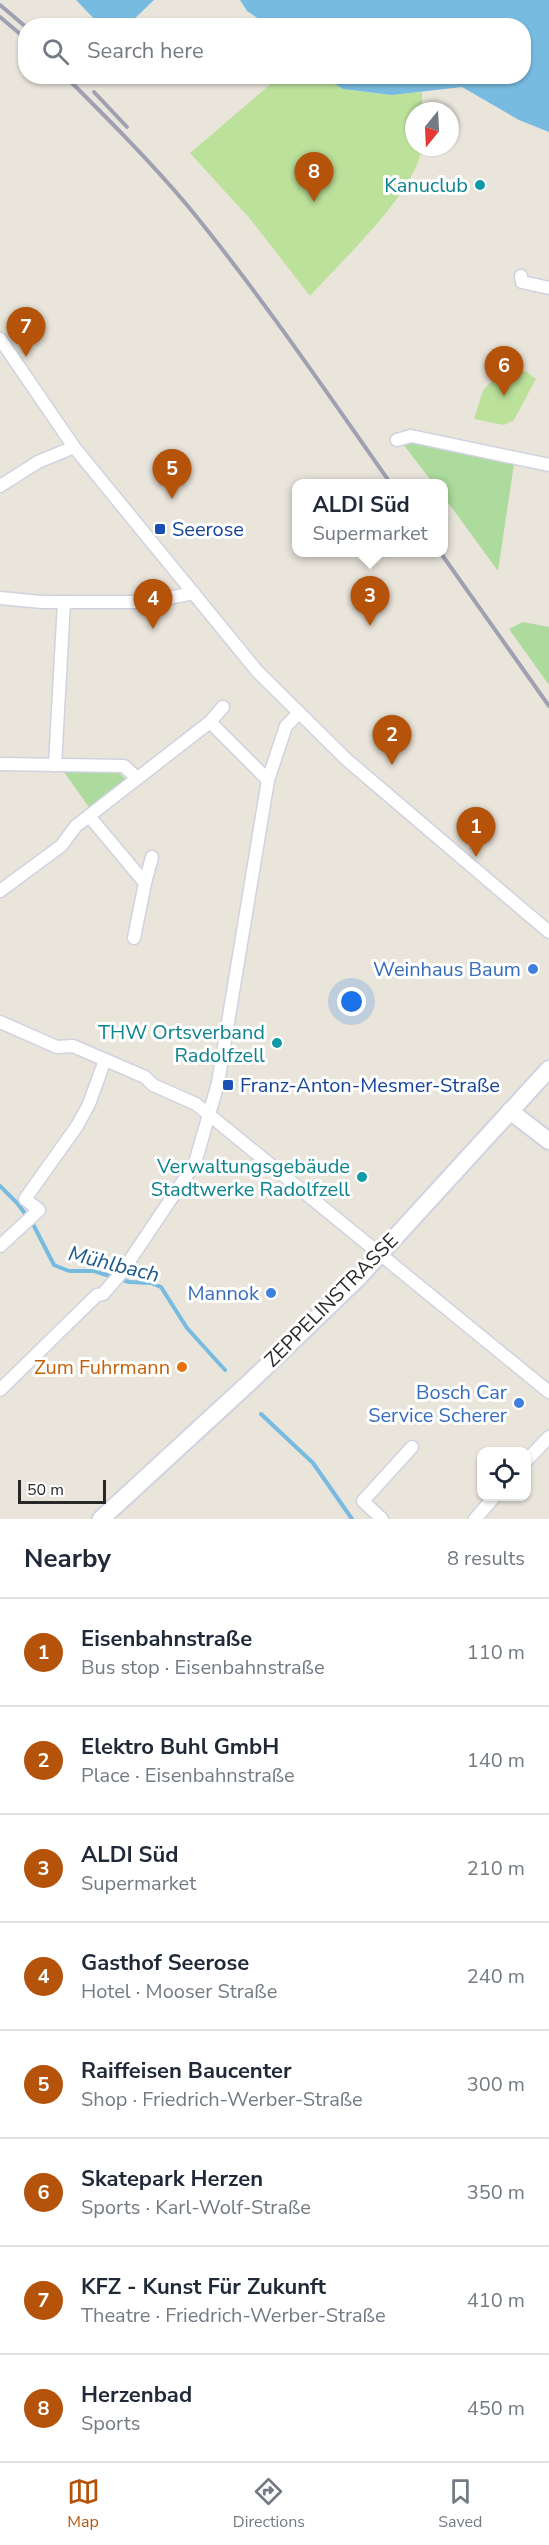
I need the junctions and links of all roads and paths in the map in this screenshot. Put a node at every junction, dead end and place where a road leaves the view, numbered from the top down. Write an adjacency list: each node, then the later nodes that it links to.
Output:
1 (521, 276): 2 (street)
2 (549, 288)
3 (0, 339): 5 (street)
4 (397, 440): 6 (street)
5 (74, 447): 7 (street); 8 (street)
6 (549, 465)
7 (0, 486)
8 (194, 592): 10 (street); 12 (street)
9 (0, 598): 10 (street)
10 (64, 602): 15 (street)
11 (223, 707): 13 (street)
12 (298, 713): 17 (street); 22 (street)
13 (210, 722): 16 (street); 17 (street)
14 (0, 764): 15 (street)
15 (55, 765): 16 (street)
16 (135, 777): 18 (street)
17 (268, 780): 28 (street)
18 (89, 816): 20 (street); 21 (street)
19 (152, 857): 20 (street)
20 (145, 882): 23 (street)
21 (0, 891)
22 (549, 932)
23 (134, 938)
24 (0, 1022): 25 (street)
25 (105, 1060): 28 (street); 30 (street)
26 (549, 1069): 27 (main road, ZEPPELINSTRASSE)
27 (510, 1111): 29 (main road); 31 (main road, ZEPPELINSTRASSE)
28 (210, 1117): 31 (street); 32 (street)
29 (549, 1141)
30 (0, 1246)
31 (381, 1253): 33 (street); 38 (main road, ZEPPELINSTRASSE)
32 (0, 1390)
33 (549, 1392)
34 (549, 1437): 36 (street)
35 (412, 1447): 39 (street)
36 (531, 1456)
37 (491, 1501): 40 (street)
38 (101, 1519)
39 (382, 1519)
40 (475, 1519)

